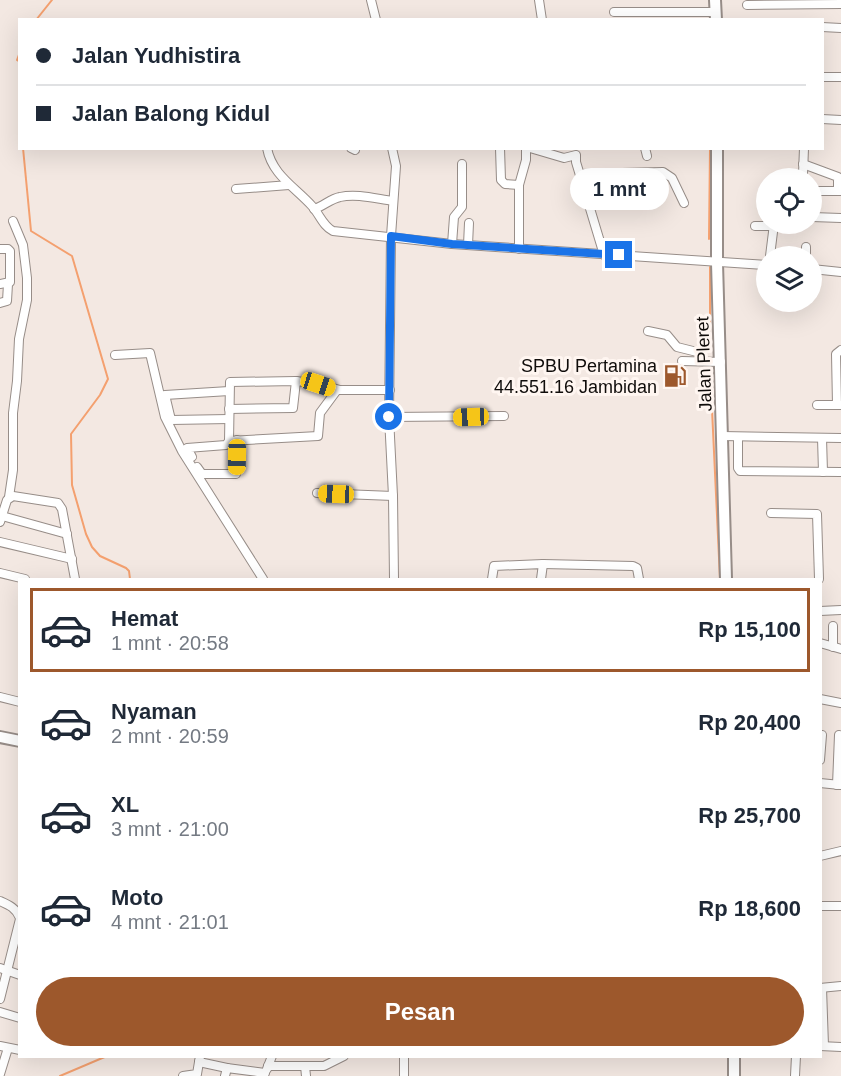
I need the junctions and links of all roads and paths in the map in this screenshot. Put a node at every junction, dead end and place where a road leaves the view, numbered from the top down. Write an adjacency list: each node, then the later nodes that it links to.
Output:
1 (371, 0): 8 (street)
2 (539, 0): 9 (street)
3 (715, 0): 7 (main road)
4 (841, 4): 5 (street)
5 (747, 5)
6 (614, 12): 7 (street)
7 (715, 16)
8 (376, 18)
9 (542, 18)
10 (824, 27): 11 (street)
11 (841, 28)
12 (824, 77): 13 (street)
13 (841, 77)
14 (824, 119): 15 (street)
15 (841, 120)
16 (267, 150): 29 (street)
17 (392, 150): 34 (street)
18 (500, 150): 30 (street)
19 (528, 150): 30 (street)
20 (535, 150): 23 (street)
21 (717, 150): 48 (main road, Jalan Pleret)
22 (804, 150): 25 (street)
23 (577, 152): 28 (street)
24 (462, 164): 43 (street)
25 (803, 164): 26 (street); 33 (street)
26 (803, 168)
27 (649, 173): 28 (street); 35 (street); 36 (street)
28 (581, 174): 47 (street)
29 (290, 185): 31 (street); 37 (street)
30 (519, 185): 46 (street)
31 (236, 189)
32 (822, 190): 33 (street)
33 (840, 191)
34 (393, 201): 37 (street); 42 (street)
35 (652, 203)
36 (684, 203)
37 (314, 209): 42 (street)
38 (822, 217): 39 (street)
39 (841, 218)
40 (13, 222): 79 (street)
41 (469, 223): 44 (street)
42 (391, 236): 43 (street); 62 (street)
43 (452, 244): 44 (street)
44 (468, 245): 46 (street)
45 (0, 249): 52 (street)
46 (519, 249): 47 (street)
47 (604, 255): 48 (street)
48 (717, 263): 49 (street); 59 (main road, Jalan Pleret)
49 (756, 265)
50 (822, 270): 51 (street)
51 (841, 272)
52 (4, 284): 53 (street)
53 (0, 303)
54 (648, 331): 57 (street)
55 (841, 350): 65 (street)
56 (115, 355): 89 (street)
57 (703, 360): 58 (street); 59 (street)
58 (682, 361)
59 (721, 362): 70 (main road, Jalan Pleret)
60 (296, 381): 61 (street); 63 (street); 66 (street)
61 (337, 390): 62 (street); 74 (street)
62 (390, 390): 68 (street)
63 (229, 391): 66 (street); 69 (street)
64 (818, 405): 65 (street)
65 (839, 405)
66 (229, 409): 69 (street)
67 (504, 416): 68 (street)
68 (389, 417): 78 (street)
69 (229, 419): 74 (street)
70 (722, 436): 71 (street); 94 (main road, Jalan Pleret)
71 (738, 437): 72 (street); 75 (street)
72 (822, 438): 73 (street); 75 (street)
73 (841, 438)
74 (233, 440): 74 (street)
75 (823, 472): 76 (street)
76 (841, 472)
77 (317, 493): 78 (street)
78 (393, 496): 90 (street)
79 (9, 497): 81 (street); 82 (street)
80 (771, 513): 95 (street)
81 (1, 519): 82 (street)
82 (67, 534): 84 (street)
83 (0, 543): 84 (street)
84 (72, 559): 88 (street)
85 (543, 564): 91 (street); 92 (street); 93 (street)
86 (0, 573): 87 (street)
87 (21, 578)
88 (75, 578)
89 (262, 578)
90 (394, 578)
91 (492, 578)
92 (541, 578)
93 (639, 578)
94 (726, 578)
95 (819, 578)
96 (841, 610): 97 (street)
97 (822, 611)
98 (833, 626): 100 (street)
99 (822, 644): 100 (street)
100 (837, 648)
101 (0, 697): 103 (street)
102 (822, 699): 104 (street)
103 (18, 702)
104 (841, 703)
105 (822, 735): 106 (street)
106 (840, 735): 110 (street)
107 (0, 737): 108 (main road)
108 (18, 741)
109 (822, 783): 110 (street)
110 (839, 785)
111 (841, 851): 112 (street)
112 (822, 856)
113 (0, 901): 116 (street)
114 (822, 906): 115 (street)
115 (841, 906)
116 (18, 913)
117 (17, 937): 118 (street)
118 (3, 969): 119 (street); 122 (street)
119 (18, 974)
120 (841, 986): 121 (street)
121 (822, 988)
122 (0, 999)
123 (0, 1011): 124 (street)
124 (18, 1017)
125 (822, 1046): 127 (street)
126 (4, 1047): 136 (street)
127 (841, 1047)
128 (340, 1058): 133 (street)
129 (404, 1058): 139 (street)
130 (734, 1058): 140 (main road)
131 (796, 1058): 141 (street)
132 (200, 1059): 134 (street); 137 (street)
133 (305, 1066): 135 (street); 138 (street)
134 (226, 1072): 135 (street)
135 (266, 1072)
136 (0, 1074)
137 (183, 1076)
138 (306, 1076)
139 (404, 1076)
140 (735, 1076)
141 (795, 1076)

